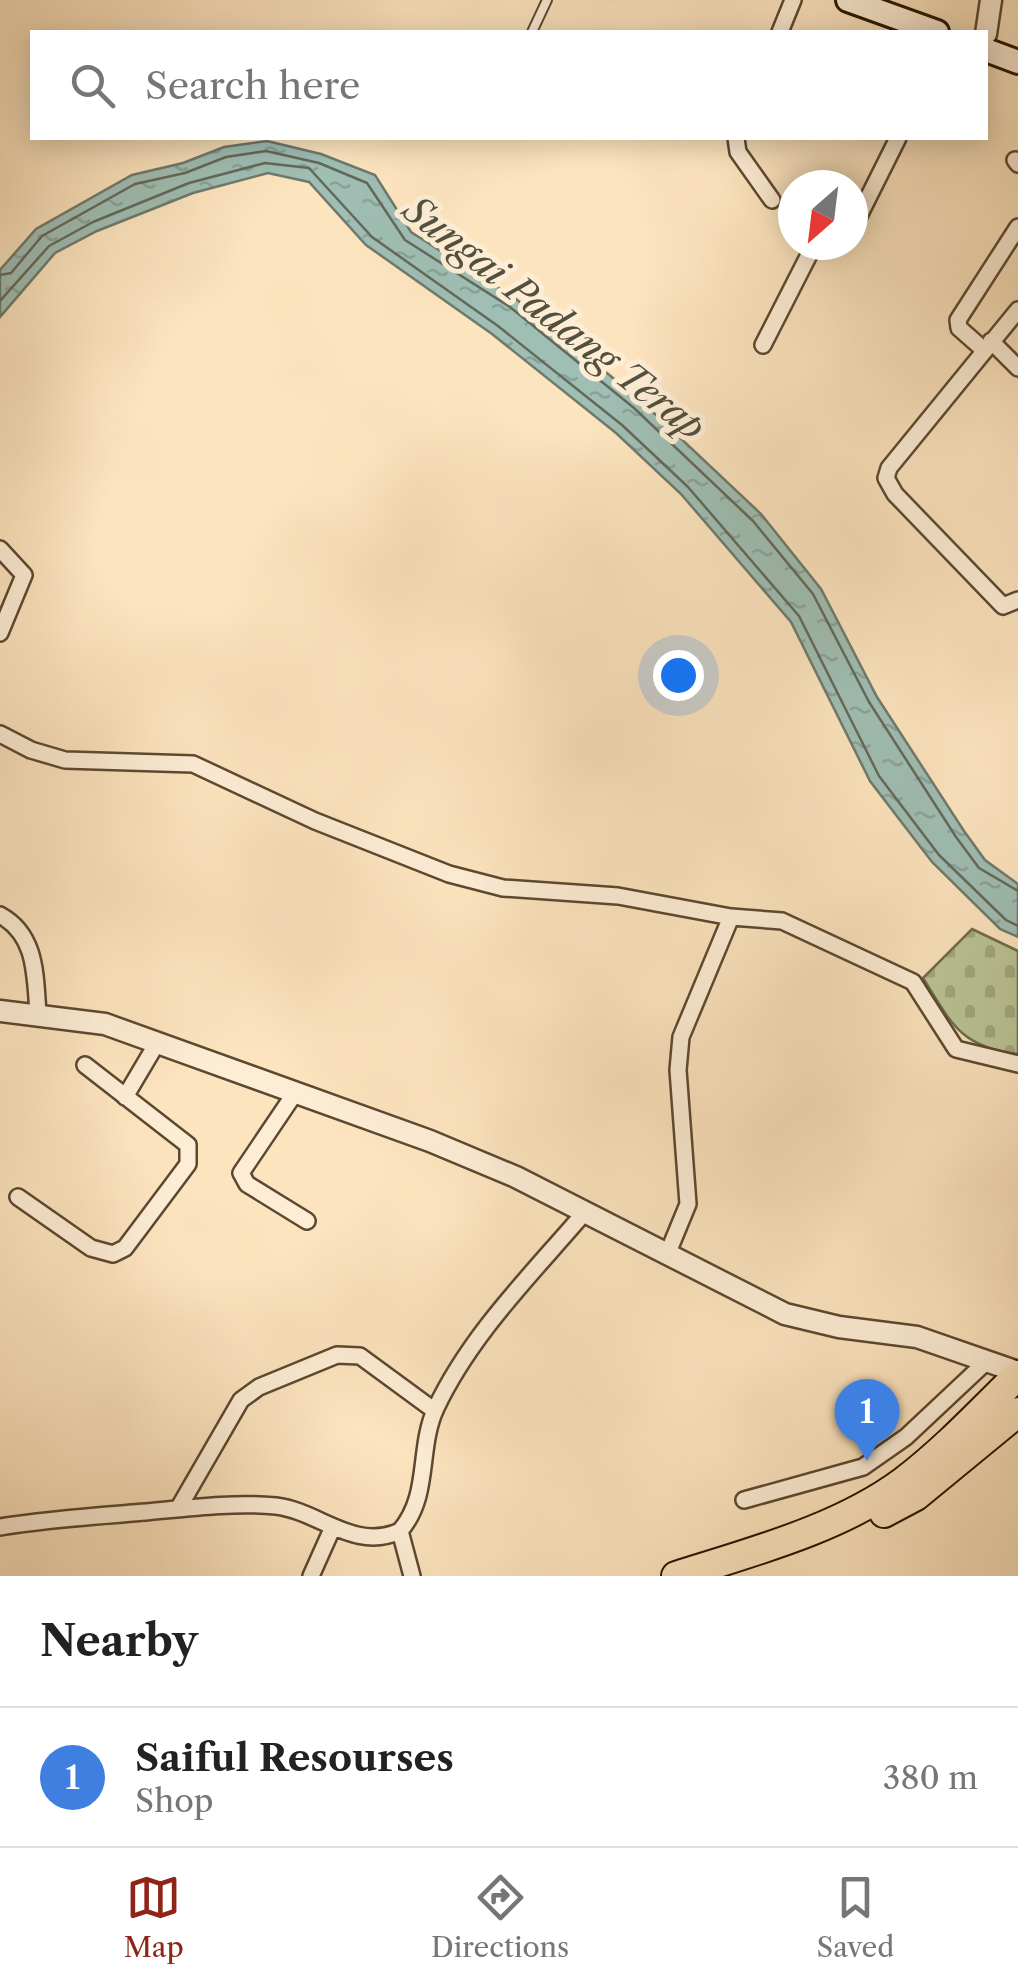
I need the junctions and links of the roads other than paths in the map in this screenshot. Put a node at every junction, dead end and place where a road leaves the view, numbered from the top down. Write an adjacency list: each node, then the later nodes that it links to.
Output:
1 (547, 0): 5 (lane)
2 (793, 0): 6 (street)
3 (991, 0): 8 (street)
4 (855, 1): 7 (main road)
5 (533, 30)
6 (781, 30)
7 (932, 30)
8 (987, 30)
9 (988, 51): 10 (main road)
10 (1018, 62)
11 (736, 140): 14 (street)
12 (897, 140): 13 (street)
13 (868, 198)
14 (772, 200)
15 (1018, 228): 19 (street)
16 (806, 260): 18 (street)
17 (1018, 310): 19 (street)
18 (763, 345)
19 (988, 345): 20 (street); 22 (street)
20 (1018, 368)
21 (0, 549): 23 (street)
22 (1018, 600)
23 (0, 633)
24 (0, 734): 26 (street)
25 (0, 916): 28 (street)
26 (731, 917): 30 (street); 37 (street)
27 (0, 1010): 28 (street)
28 (38, 1013): 29 (street)
29 (158, 1043): 32 (street); 33 (street)
30 (1018, 1064)
31 (85, 1066): 33 (street)
32 (295, 1093): 35 (street); 36 (street)
33 (125, 1096): 34 (street)
34 (18, 1197)
35 (584, 1213): 37 (street); 40 (street)
36 (306, 1221)
37 (667, 1255): 38 (street)
38 (988, 1361): 39 (street); 42 (street)
39 (1018, 1374): 49 (highway)
40 (434, 1411): 43 (street); 46 (street)
41 (1018, 1412): 50 (highway)
42 (744, 1500)
43 (178, 1509): 44 (street); 45 (street)
44 (0, 1526)
45 (332, 1529): 46 (street); 47 (street)
46 (400, 1531): 48 (street)
47 (311, 1576)
48 (412, 1576)
49 (676, 1576)
50 (723, 1576)

